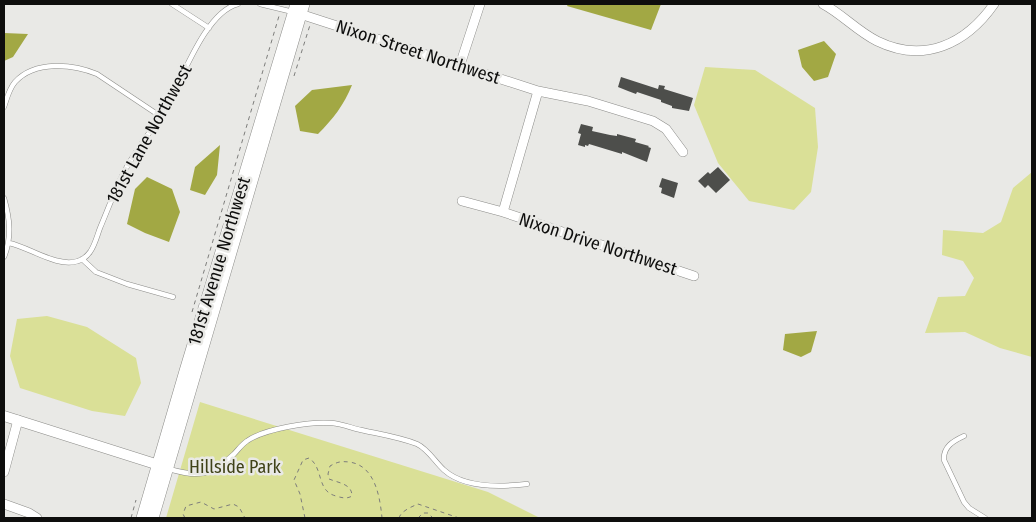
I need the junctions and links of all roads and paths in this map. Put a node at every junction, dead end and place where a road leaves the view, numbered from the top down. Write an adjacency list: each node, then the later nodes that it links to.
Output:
1 (172, 4): 9 (lane)
2 (238, 4): 9 (lane, 181st Lane Northwest)
3 (260, 4): 7 (lane)
4 (480, 4): 10 (street)
5 (823, 4): 6 (street)
6 (994, 4)
7 (298, 9): 10 (street, Nixon Street Northwest); 27 (main road, 181st Avenue Northwest)
8 (280, 13): 23 (path)
9 (209, 28): 13 (lane, 181st Lane Northwest)
10 (460, 65): 11 (street, Nixon Street Northwest)
11 (538, 91): 14 (street, Nixon Street Northwest); 17 (street)
12 (4, 107): 13 (lane)
13 (160, 116): 20 (lane, 181st Lane Northwest)
14 (683, 152)
15 (4, 198): 18 (lane)
16 (462, 201): 17 (street, Nixon Drive Northwest)
17 (503, 212): 21 (street, Nixon Drive Northwest)
18 (9, 243): 19 (lane); 20 (lane)
19 (4, 257)
20 (82, 259): 22 (lane)
21 (694, 276)
22 (173, 298)
23 (190, 320)
24 (4, 416): 25 (street)
25 (18, 420): 27 (street); 28 (street)
26 (964, 436): 42 (lane)
27 (163, 466): 29 (lane); 32 (main road, 181st Avenue Northwest); 33 (main road, 181st Avenue Northwest)
28 (4, 472)
29 (527, 484)
30 (4, 504): 31 (street)
31 (37, 518)
32 (142, 518)
33 (153, 518)
34 (185, 518): 35 (path)
35 (245, 518)
36 (305, 518): 37 (path)
37 (382, 518)
38 (399, 518): 41 (path)
39 (418, 518): 40 (path)
40 (433, 518)
41 (458, 518)
42 (985, 518)

